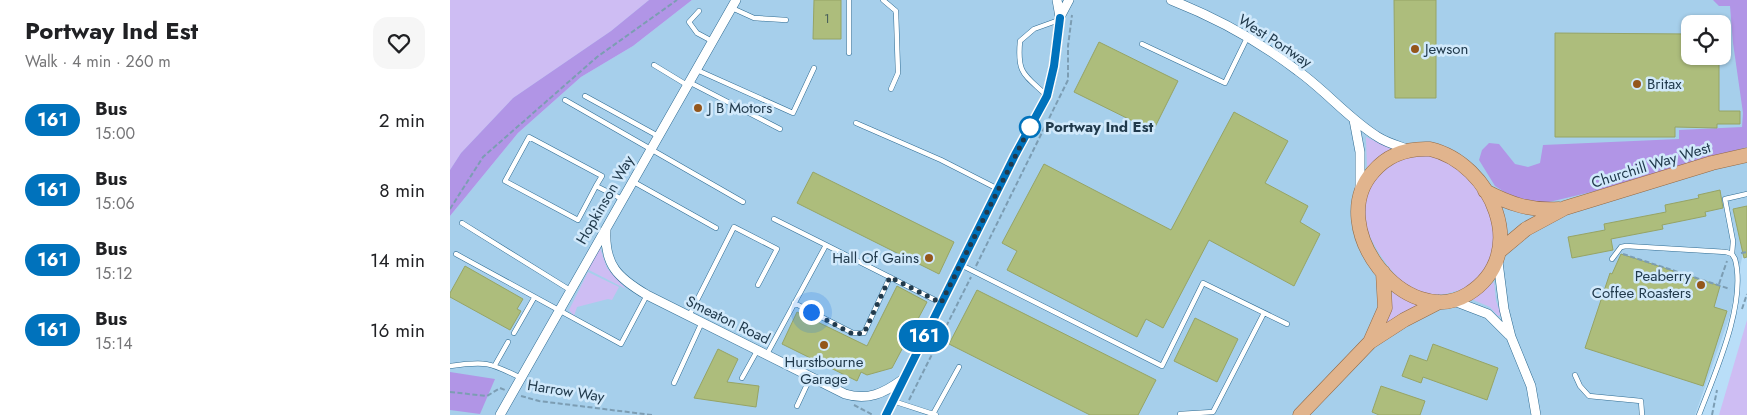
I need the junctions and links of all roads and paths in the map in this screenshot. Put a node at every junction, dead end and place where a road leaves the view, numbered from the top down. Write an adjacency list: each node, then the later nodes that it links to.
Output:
1 (677, 0): 39 (path)
2 (849, 0): 15 (lane)
3 (883, 0): 20 (lane)
4 (1057, 0): 10 (street)
5 (1068, 0): 10 (street)
6 (1171, 0): 12 (street, West Portway)
7 (734, 4): 11 (lane); 13 (street, Hopkinson Way)
8 (1074, 10): 52 (path)
9 (699, 11): 13 (lane)
10 (1059, 19): 22 (street); 22 (lane)
11 (786, 20)
12 (1248, 36): 14 (lane); 24 (street, West Portway)
13 (713, 42): 18 (street, Hopkinson Way)
14 (1142, 44)
15 (849, 53)
16 (654, 65): 19 (lane)
17 (814, 68): 18 (lane)
18 (696, 70): 19 (street, Hopkinson Way)
19 (688, 83): 26 (lane); 27 (street, Hopkinson Way)
20 (891, 89)
21 (584, 96): 27 (lane)
22 (1047, 96): 33 (street)
23 (564, 100): 28 (lane)
24 (1354, 120): 29 (street, West Portway); 34 (street)
25 (856, 123): 33 (lane)
26 (780, 129)
27 (658, 136): 28 (street, Hopkinson Way)
28 (650, 150): 31 (street, Hopkinson Way); 38 (lane)
29 (1410, 150): 34 (main road, Churchill Way West); 35 (main road, Churchill Way West)
30 (1747, 155): 40 (main road, Churchill Way West)
31 (632, 181): 37 (street, Hopkinson Way); 44 (lane)
32 (596, 186): 32 (lane); 37 (lane)
33 (998, 189): 51 (street)
34 (1360, 191): 53 (main road, Churchill Way West)
35 (1485, 191): 40 (main road, Churchill Way West); 49 (main road, Churchill Way West)
36 (1747, 194): 48 (lane)
37 (622, 199): 43 (street, Hopkinson Way)
38 (743, 202)
39 (450, 208)
40 (1565, 208): 49 (main road, Churchill Way West)
41 (774, 219): 45 (lane)
42 (462, 223): 56 (lane)
43 (606, 227): 56 (street, Hopkinson Way); 58 (street, Smeaton Road)
44 (716, 228)
45 (826, 245): 54 (lane); 62 (lane)
46 (1616, 252): 48 (lane); 50 (lane); 57 (path)
47 (456, 254): 59 (lane)
48 (1732, 254): 57 (lane)
49 (1500, 256): 60 (main road, Churchill Way West); 70 (street)
50 (1612, 259)
51 (961, 265): 52 (lane); 63 (street)
52 (974, 271): 65 (lane); 88 (path)
53 (1383, 272): 61 (main road, Churchill Way West); 72 (main road, Churchill Way West)
54 (890, 277): 62 (lane); 63 (lane)
55 (758, 285): 66 (lane)
56 (570, 290): 64 (street, Hopkinson Way)
57 (1740, 292): 97 (lane)
58 (647, 294): 64 (lane); 66 (street, Smeaton Road)
59 (534, 298): 64 (lane); 69 (lane)
60 (1454, 301): 61 (main road, Churchill Way West); 70 (street)
61 (1439, 302): 72 (main road, Churchill Way West)
62 (794, 303): 74 (lane)
63 (941, 303): 82 (street)
64 (558, 312): 80 (street, Hopkinson Way)
65 (1264, 313): 68 (lane); 89 (lane)
66 (689, 316): 67 (street, Smeaton Road)
67 (702, 322): 73 (street, Smeaton Road); 83 (lane)
68 (1287, 324)
69 (514, 333)
70 (1511, 337): 95 (street)
71 (508, 342): 75 (lane)
72 (1370, 342): 94 (main road, Churchill Way West)
73 (758, 349): 74 (street, Smeaton Road); 81 (lane)
74 (767, 354): 79 (street, Smeaton Road)
75 (495, 365): 76 (lane); 80 (lane)
76 (450, 366)
77 (959, 367): 93 (lane)
78 (1575, 375): 96 (lane)
79 (811, 376): 82 (street, Smeaton Road); 87 (lane)
80 (521, 378): 85 (street, Hopkinson Way)
81 (742, 378)
82 (902, 379): 86 (street)
83 (674, 383)
84 (450, 392): 85 (path, Harrow Way)
85 (512, 393): 90 (street, Hopkinson Way); 91 (path, Harrow Way)
86 (893, 401): 88 (lane); 92 (street)
87 (797, 406)
88 (905, 406): 93 (lane)
89 (1180, 414)
90 (500, 415)
91 (652, 415)
92 (886, 415)
93 (935, 415)
94 (1300, 415)
95 (1536, 415)
96 (1642, 415)
97 (1699, 415)

